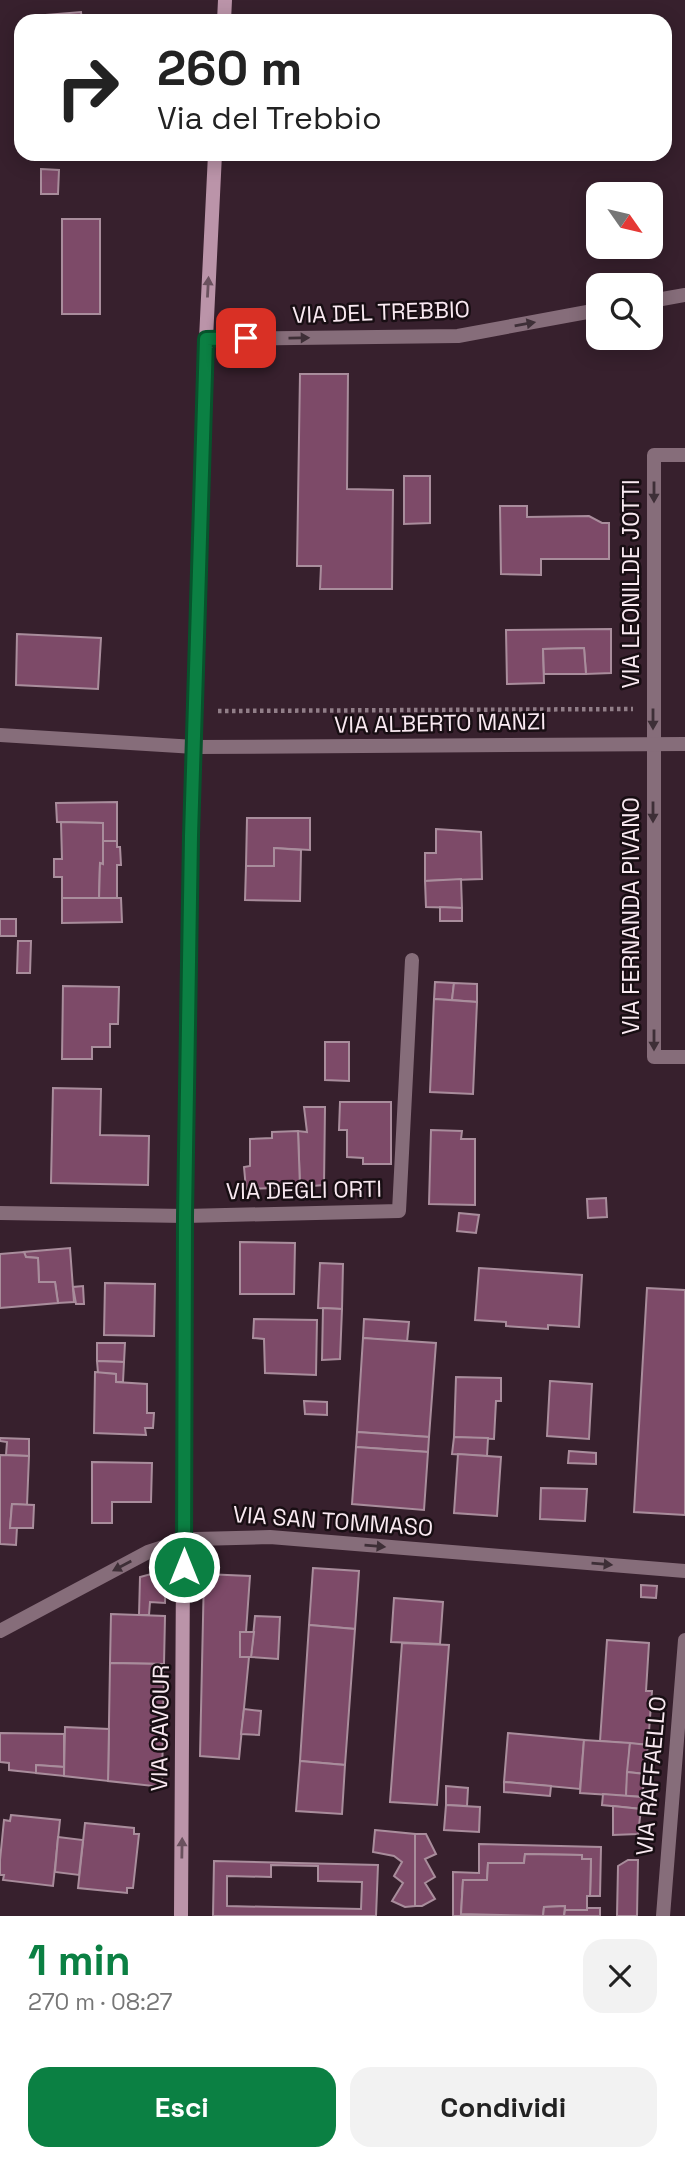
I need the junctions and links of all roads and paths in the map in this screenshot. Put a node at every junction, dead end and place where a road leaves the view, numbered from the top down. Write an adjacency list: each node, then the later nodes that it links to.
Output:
1 (215, 161): 5 (main road, VIA CAVOUR, one-way to 1)
2 (685, 295): 3 (street)
3 (663, 299)
4 (586, 312): 5 (street, VIA DEL TREBBIO, one-way to 4)
5 (206, 339): 12 (main road, VIA CAVOUR)
6 (685, 455): 7 (street, VIA LEONILDE JOTTI, one-way to 7)
7 (653, 709): 8 (path); 10 (street, VIA LEONILDE JOTTI, one-way to 10)
8 (211, 712)
9 (0, 735): 12 (street, VIA ALBERTO MANZI)
10 (653, 744): 11 (street, VIA ALBERTO MANZI); 12 (street, VIA ALBERTO MANZI); 14 (street, VIA FERNANDA PIVANO, one-way to 14)
11 (685, 744)
12 (195, 747): 16 (main road, VIA CAVOUR)
13 (412, 960): 16 (street, VIA DEGLI ORTI)
14 (685, 1057)
15 (0, 1213): 16 (street, VIA DEGLI ORTI)
16 (185, 1216): 17 (main road, VIA CAVOUR)
17 (185, 1540): 18 (street, VIA SAN TOMMASO, one-way to 18); 19 (street, VIA SAN TOMMASO, one-way to 19); 21 (main road, VIA CAVOUR, one-way to 17)
18 (685, 1571)
19 (0, 1631)
20 (685, 1640): 22 (street, VIA RAFFAELLO)
21 (181, 1916)
22 (663, 1916)

